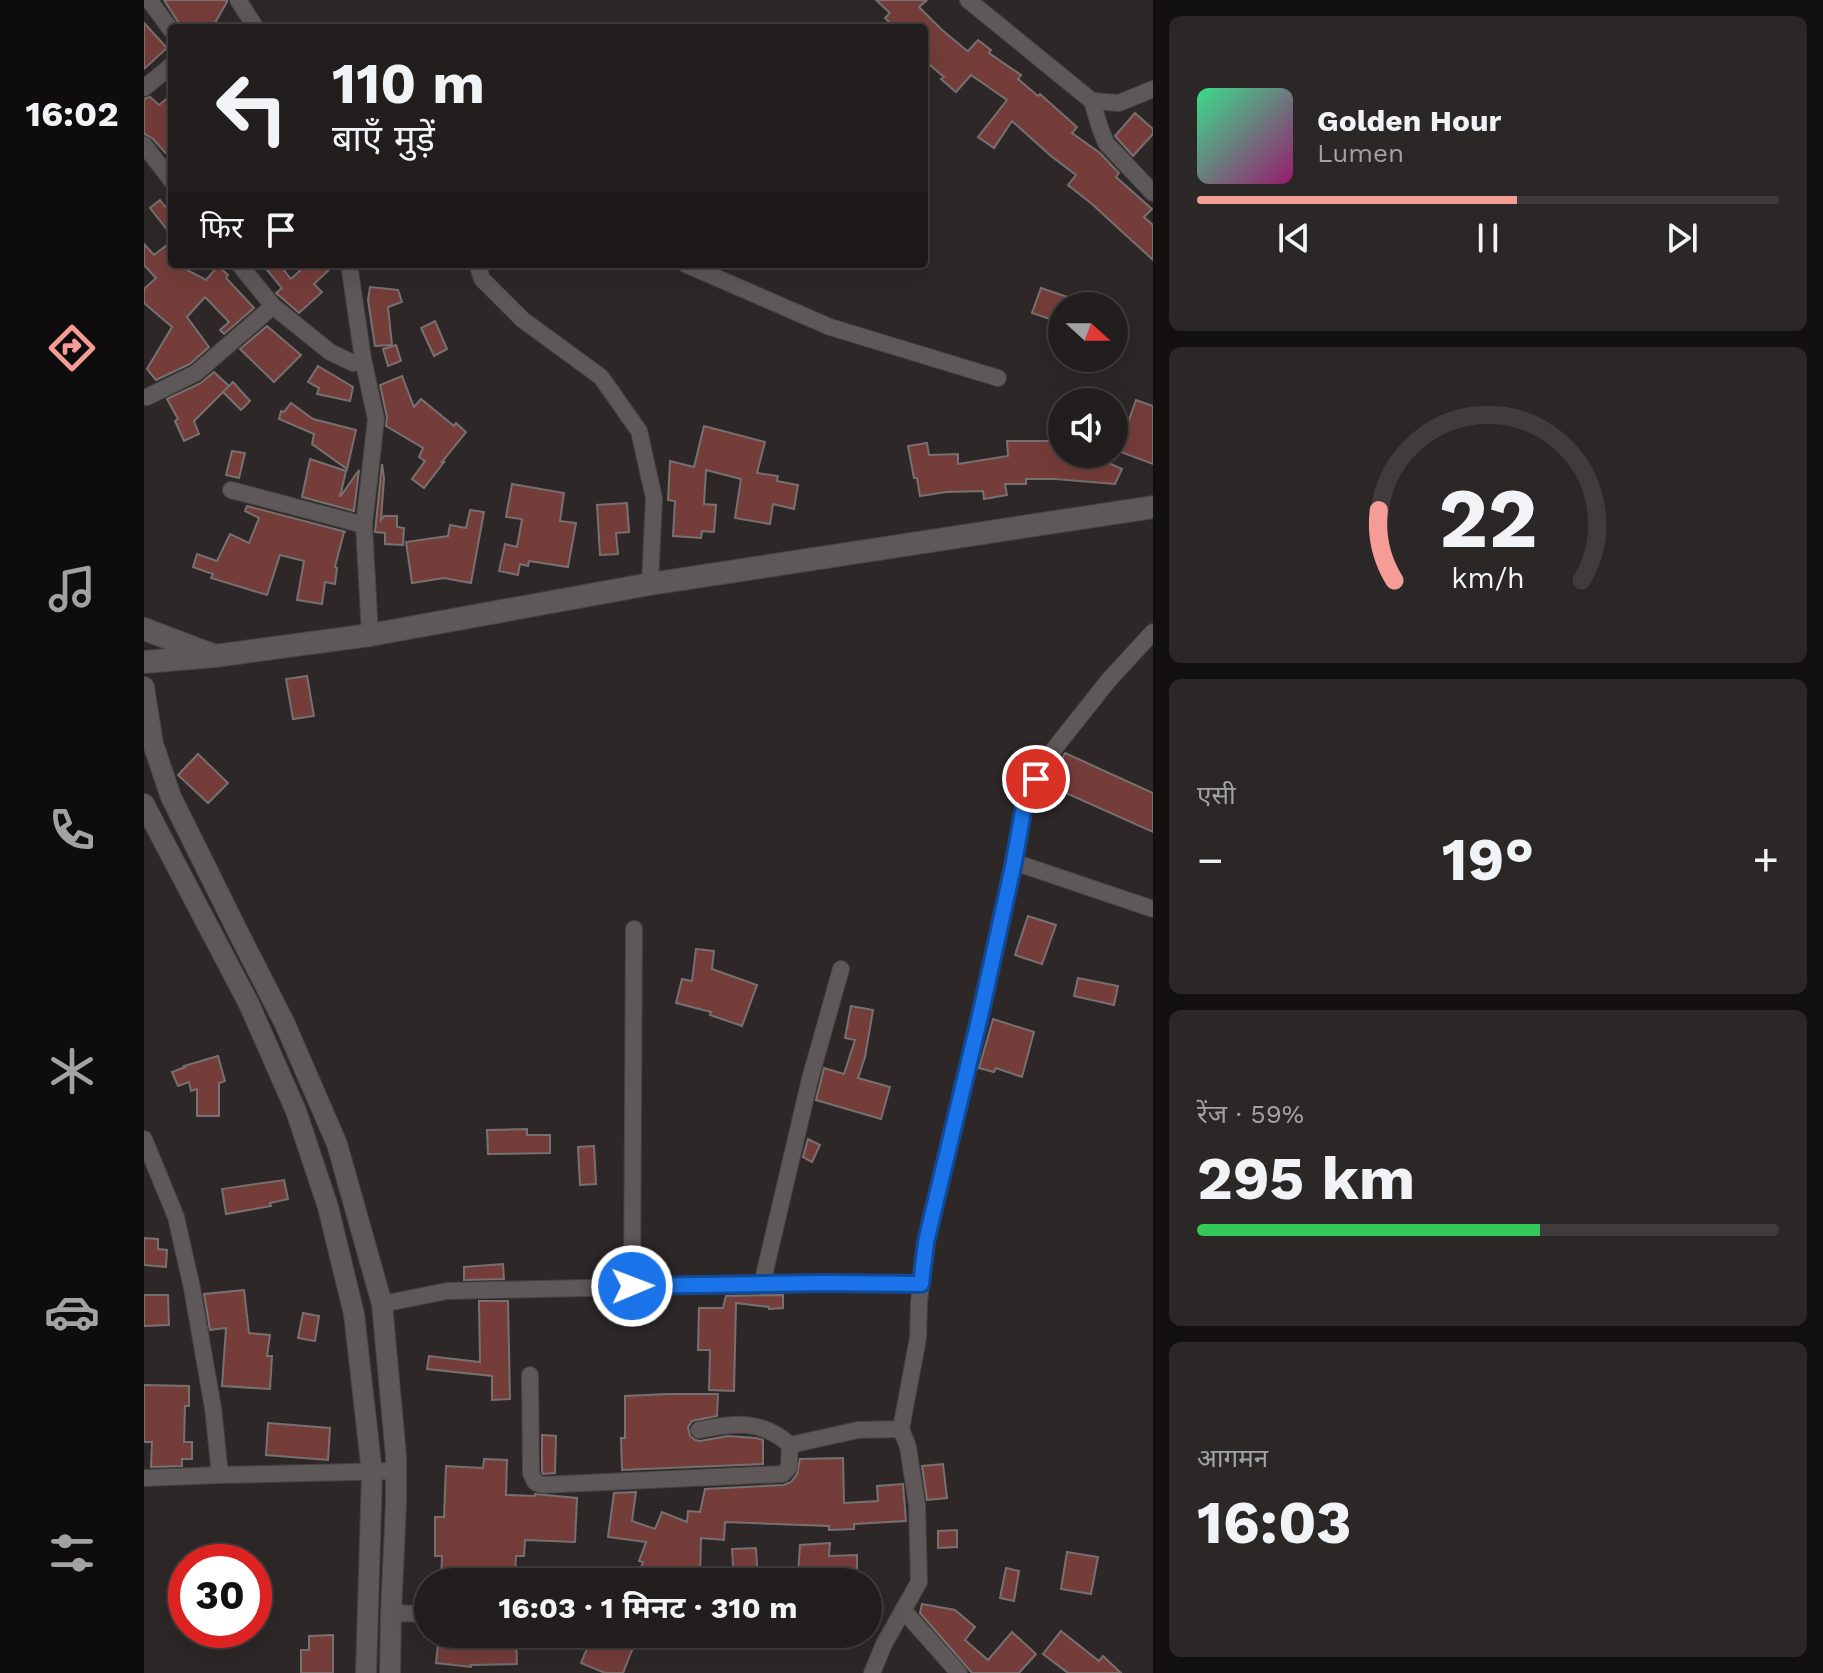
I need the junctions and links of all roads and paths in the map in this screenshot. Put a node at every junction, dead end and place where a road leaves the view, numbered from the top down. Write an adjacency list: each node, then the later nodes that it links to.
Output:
1 (149, 0): 5 (street)
2 (238, 0): 4 (street)
3 (968, 0): 9 (street)
4 (253, 24)
5 (168, 26)
6 (168, 68): 7 (street)
7 (144, 88)
8 (1150, 94): 9 (street)
9 (1092, 101): 12 (street)
10 (144, 145): 11 (street)
11 (168, 176)
12 (1153, 193)
13 (242, 268): 17 (street)
14 (350, 268): 18 (street)
15 (478, 268): 24 (street)
16 (694, 268): 19 (street)
17 (273, 306): 18 (street); 20 (street)
18 (363, 359): 23 (street)
19 (998, 378)
20 (147, 397)
21 (231, 490): 23 (street)
22 (1153, 507): 24 (main road)
23 (364, 525): 27 (street)
24 (650, 584): 27 (main road)
25 (144, 629): 28 (main road)
26 (1153, 632): 32 (street)
27 (370, 635): 28 (main road)
28 (215, 656): 29 (main road)
29 (144, 662)
30 (144, 687): 40 (street)
31 (144, 804): 46 (street)
32 (1014, 862): 33 (street); 38 (street)
33 (1153, 909)
34 (634, 929): 39 (street)
35 (841, 969): 37 (street)
36 (144, 1139): 47 (street)
37 (762, 1284): 38 (street); 39 (street)
38 (921, 1284): 42 (street)
39 (632, 1286): 40 (street)
40 (382, 1304): 45 (street)
41 (530, 1375): 44 (street)
42 (901, 1429): 44 (street); 49 (street)
43 (699, 1430): 44 (street)
44 (790, 1445)
45 (396, 1471): 46 (street); 50 (street)
46 (372, 1473): 47 (street); 52 (street)
47 (220, 1475): 48 (street)
48 (144, 1478)
49 (903, 1610): 54 (street); 55 (street)
50 (391, 1613): 51 (street); 53 (street)
51 (414, 1614)
52 (366, 1673)
53 (390, 1673)
54 (872, 1673)
55 (959, 1673)

